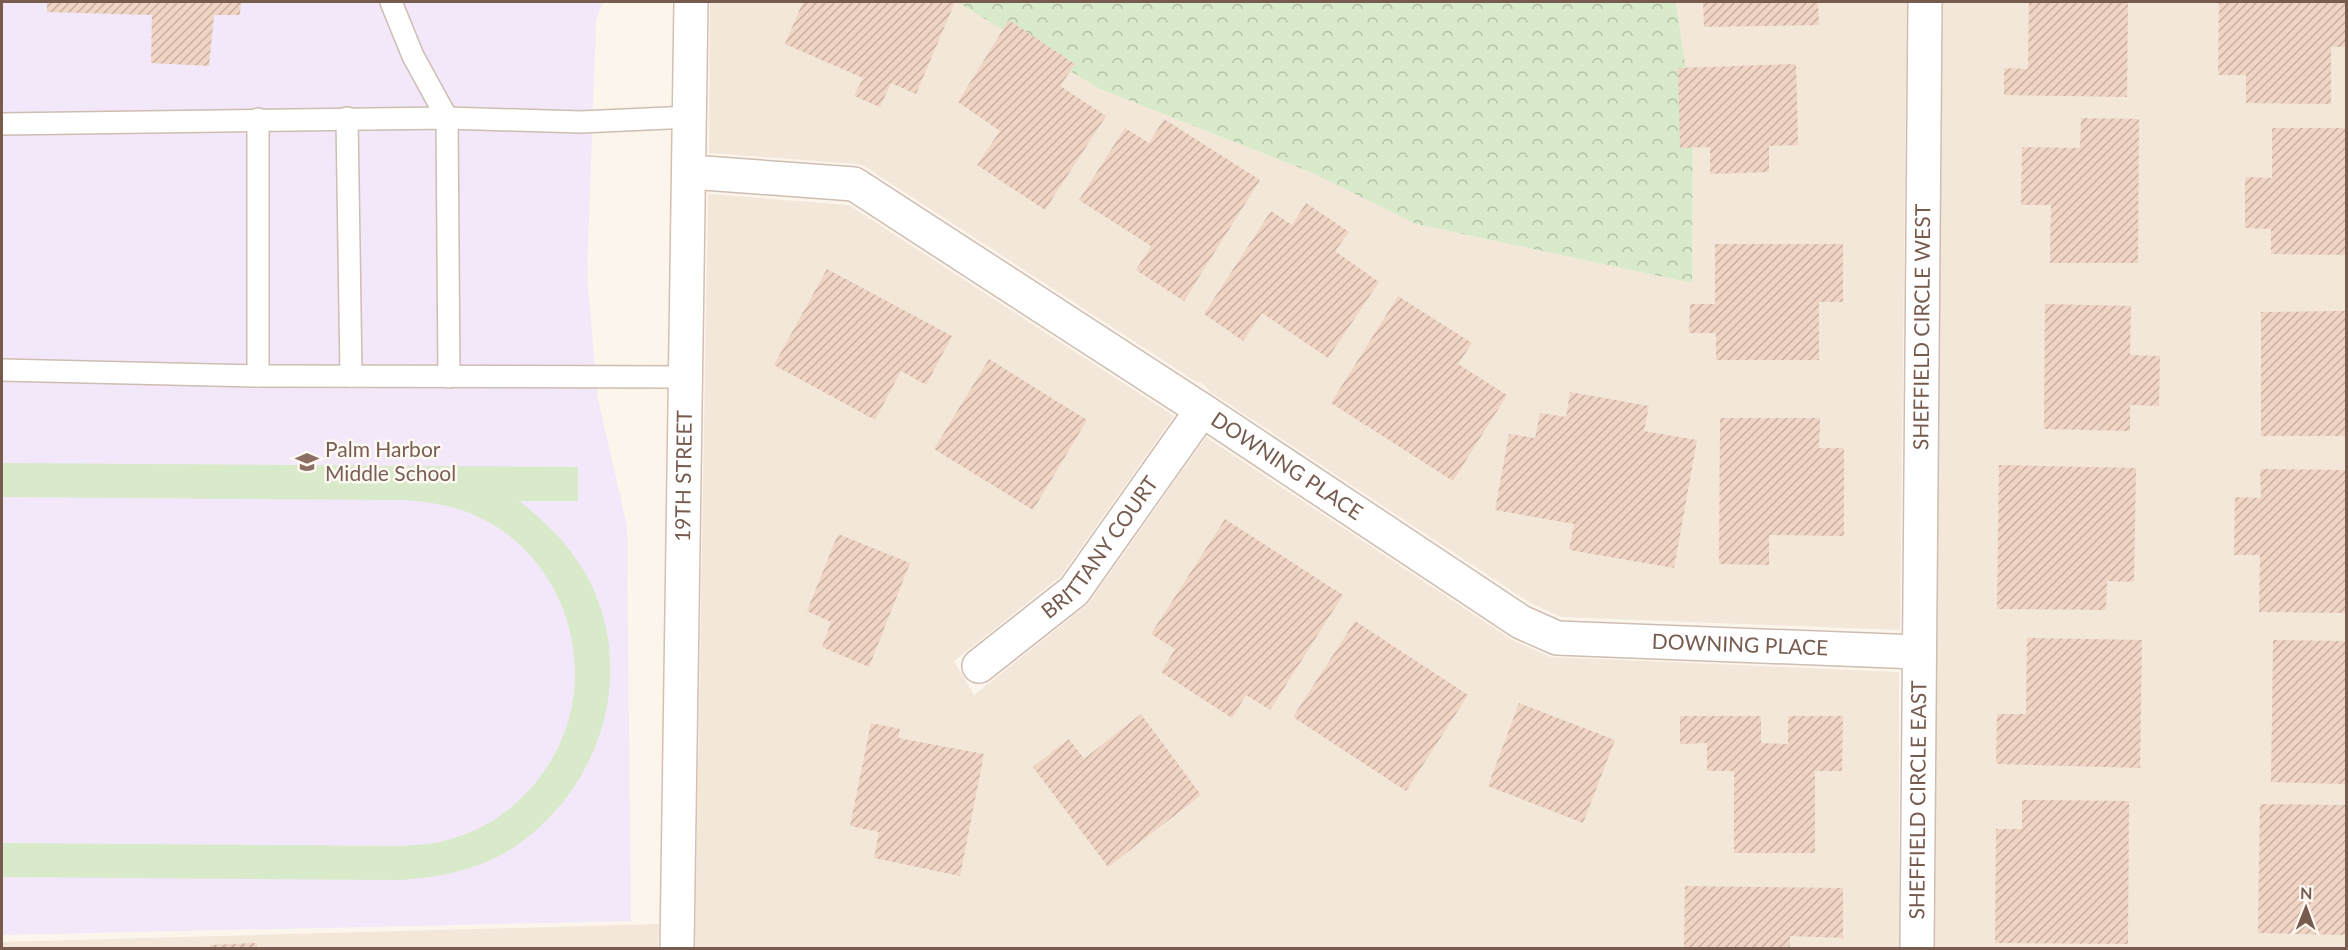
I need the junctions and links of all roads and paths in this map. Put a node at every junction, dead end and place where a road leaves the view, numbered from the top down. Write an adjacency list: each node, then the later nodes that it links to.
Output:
1 (391, 2): 6 (lane)
2 (691, 2): 4 (street, 19TH STREET)
3 (1925, 2): 16 (street, SHEFFIELD CIRCLE WEST)
4 (690, 117): 6 (lane); 9 (street, 19TH STREET)
5 (347, 118): 6 (lane); 7 (lane); 12 (lane)
6 (447, 118): 13 (lane)
7 (258, 119): 8 (lane); 11 (lane)
8 (2, 124)
9 (690, 172): 14 (street, 19TH STREET); 15 (street, DOWNING PLACE)
10 (2, 370): 11 (lane)
11 (258, 376): 12 (lane)
12 (351, 376): 13 (lane)
13 (449, 377): 14 (lane)
14 (686, 377): 18 (street, 19TH STREET)
15 (1202, 410): 16 (street, DOWNING PLACE); 17 (street, BRITTANY COURT)
16 (1918, 652): 19 (street, SHEFFIELD CIRCLE EAST)
17 (979, 666)
18 (677, 948)
19 (1917, 948)

